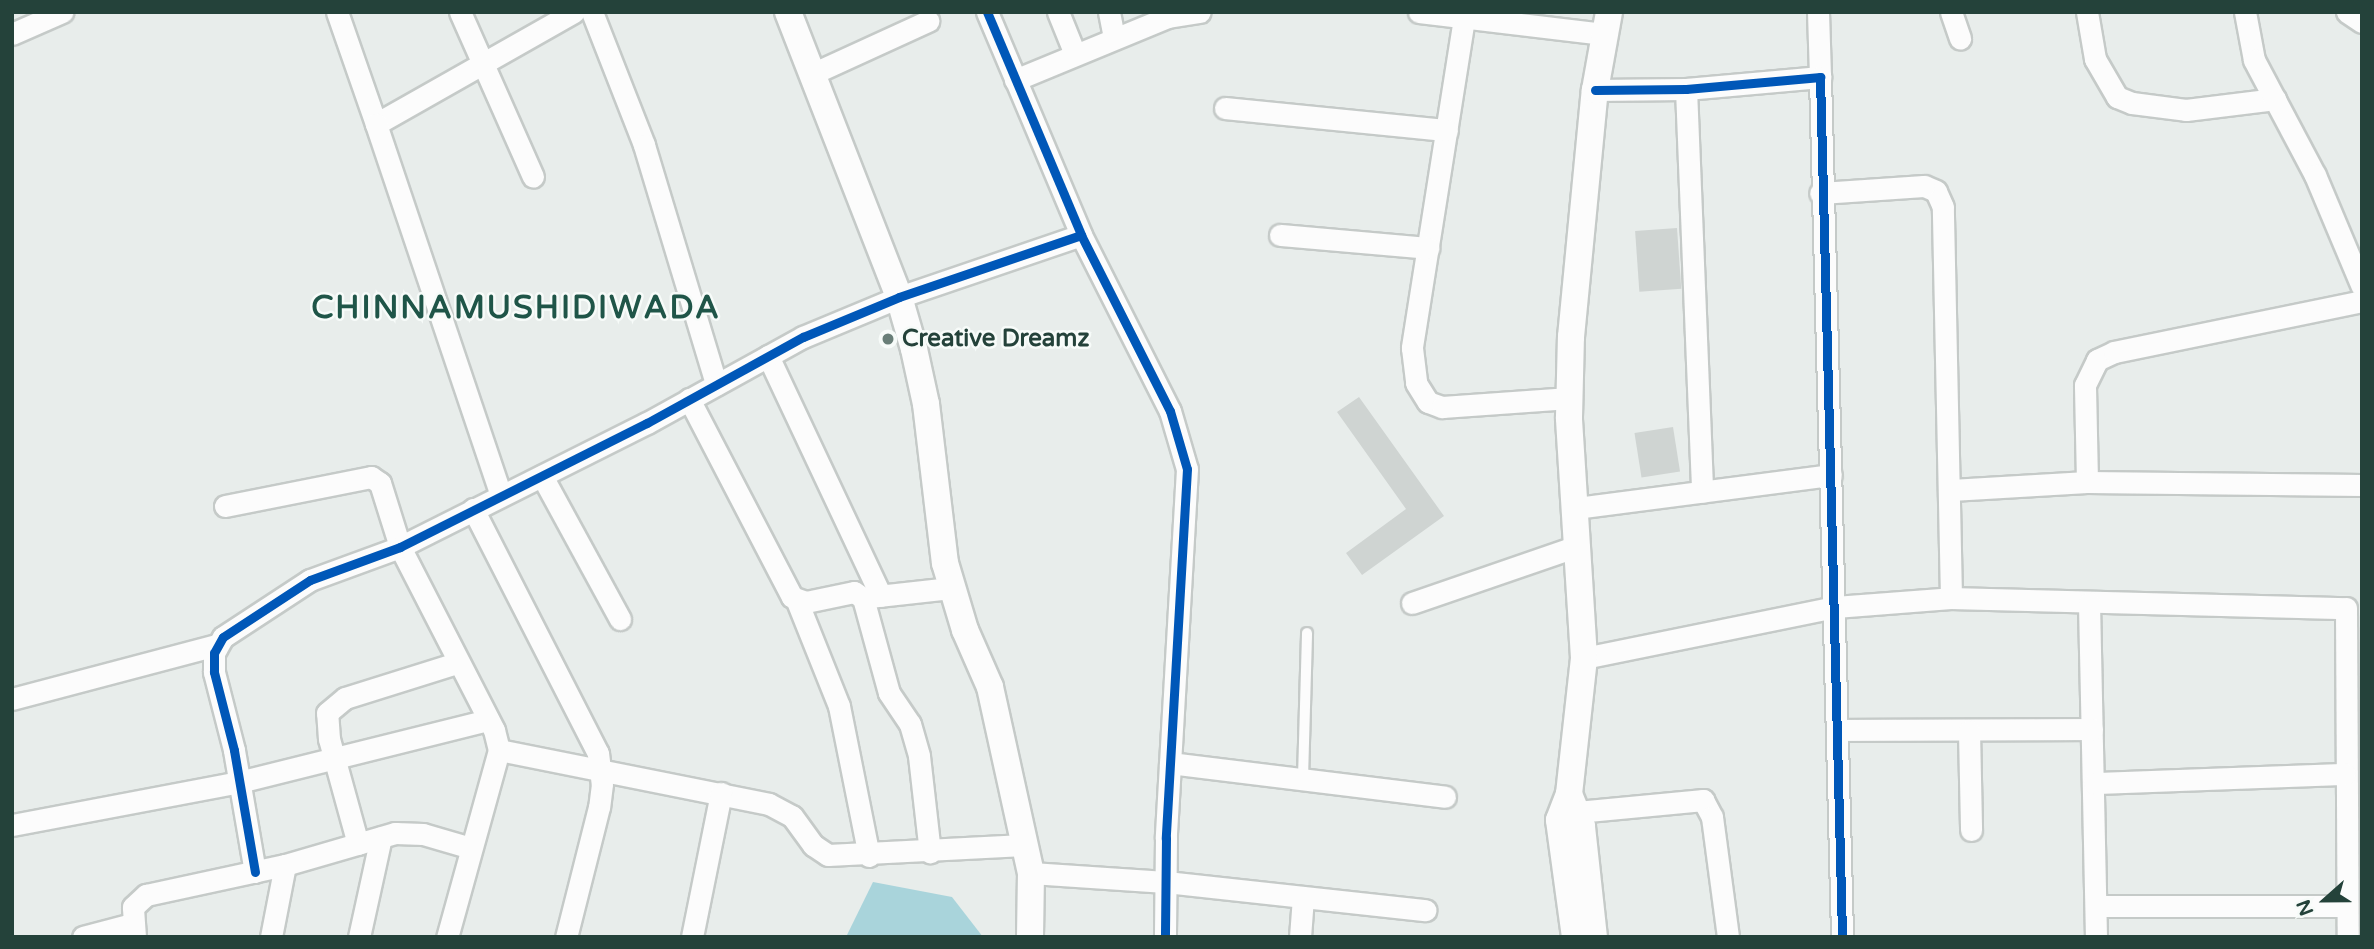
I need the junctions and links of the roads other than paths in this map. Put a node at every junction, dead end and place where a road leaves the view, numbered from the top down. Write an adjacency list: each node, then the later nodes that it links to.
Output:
1 (62, 12): 22 (street)
2 (460, 12): 26 (street)
3 (575, 12): 26 (street)
4 (592, 12): 45 (street)
5 (788, 12): 27 (street)
6 (987, 12): 29 (street)
7 (1058, 12): 25 (street)
8 (1110, 12): 23 (street)
9 (1200, 12): 18 (street)
10 (1419, 12): 17 (street)
11 (1818, 12): 28 (street)
12 (1951, 12): 24 (street)
13 (2087, 12): 32 (street)
14 (2245, 12): 32 (street)
15 (2347, 12): 20 (street)
16 (335, 13): 34 (street)
17 (1465, 14): 21 (street); 35 (street)
18 (1168, 15): 23 (street)
19 (929, 21): 27 (street)
20 (2362, 22)
21 (1606, 23): 31 (street)
22 (12, 34)
23 (1114, 38): 25 (street)
24 (1960, 38)
25 (1075, 54): 29 (street)
26 (482, 68): 34 (street); 36 (street)
27 (812, 74): 42 (street)
28 (1820, 77): 30 (street); 37 (street)
29 (1015, 80): 39 (street)
30 (1686, 89): 31 (street); 53 (street)
31 (1595, 90): 46 (street)
32 (2275, 99): 41 (street)
33 (1226, 108): 35 (street)
34 (376, 124): 54 (street)
35 (1447, 131): 40 (street)
36 (533, 177)
37 (1819, 194): 48 (street); 52 (street)
38 (1280, 234): 40 (street)
39 (1081, 235): 42 (street); 80 (street)
40 (1428, 248): 46 (street)
41 (2362, 287)
42 (900, 297): 44 (street); 60 (street)
43 (2362, 301): 50 (street)
44 (768, 356): 45 (street); 61 (street)
45 (716, 384): 47 (street)
46 (1570, 398): 56 (street)
47 (689, 399): 49 (street); 63 (street)
48 (1831, 475): 53 (street); 66 (street)
49 (542, 476): 54 (street); 68 (street)
50 (2087, 482): 51 (street); 52 (street)
51 (2362, 485)
52 (1951, 490): 62 (street)
53 (1702, 492): 56 (street)
54 (501, 495): 57 (street)
55 (225, 506): 59 (street)
56 (1576, 508): 58 (street)
57 (473, 509): 59 (street); 81 (street)
58 (1578, 546): 64 (street); 71 (street)
59 (400, 547): 70 (street); 72 (street)
60 (951, 588): 61 (street); 93 (street)
61 (872, 597): 63 (street); 95 (street)
62 (1951, 598): 65 (street); 66 (street)
63 (797, 601): 96 (street)
64 (1412, 603)
65 (2089, 603): 67 (street); 75 (street)
66 (1835, 607): 71 (street); 76 (street)
67 (2354, 608): 82 (street)
68 (620, 620)
69 (1307, 633): 83 (lane)
70 (216, 645): 73 (street); 84 (street)
71 (1584, 659): 88 (street)
72 (457, 663): 74 (street); 79 (street)
73 (12, 699)
74 (488, 720): 78 (street); 79 (street)
75 (2092, 729): 77 (street); 85 (street)
76 (1838, 730): 77 (street); 118 (street)
77 (1969, 731): 90 (street)
78 (499, 750): 81 (street); 94 (street)
79 (335, 760): 84 (street); 92 (street)
80 (1170, 763): 83 (street); 100 (street)
81 (601, 769): 86 (street); 110 (street)
82 (2345, 774): 85 (street); 103 (street)
83 (1303, 778): 87 (street)
84 (239, 782): 89 (street); 98 (street)
85 (2094, 783): 102 (street)
86 (721, 793): 96 (street); 111 (street)
87 (1445, 797)
88 (1573, 803): 115 (street); 116 (street); 117 (street)
89 (12, 825)
90 (1971, 830)
91 (381, 836): 92 (street); 94 (street); 108 (street)
92 (358, 844): 97 (street)
93 (1024, 845): 95 (street); 99 (street)
94 (471, 848): 109 (street)
95 (930, 852): 96 (street)
96 (869, 856)
97 (285, 864): 98 (street); 107 (street)
98 (254, 872): 105 (street)
99 (1031, 873): 100 (street); 112 (street)
100 (1166, 882): 101 (street); 113 (street)
101 (1303, 897): 104 (street); 114 (street)
102 (2096, 906): 103 (street); 119 (street)
103 (2347, 906): 120 (street)
104 (1425, 910)
105 (134, 930): 106 (street)
106 (83, 937)
107 (271, 937)
108 (359, 937)
109 (447, 937)
110 (566, 937)
111 (692, 937)
112 (1030, 937)
113 (1165, 937)
114 (1300, 937)
115 (1575, 937)
116 (1594, 937)
117 (1728, 937)
118 (1842, 937)
119 (2096, 937)
120 (2348, 937)

